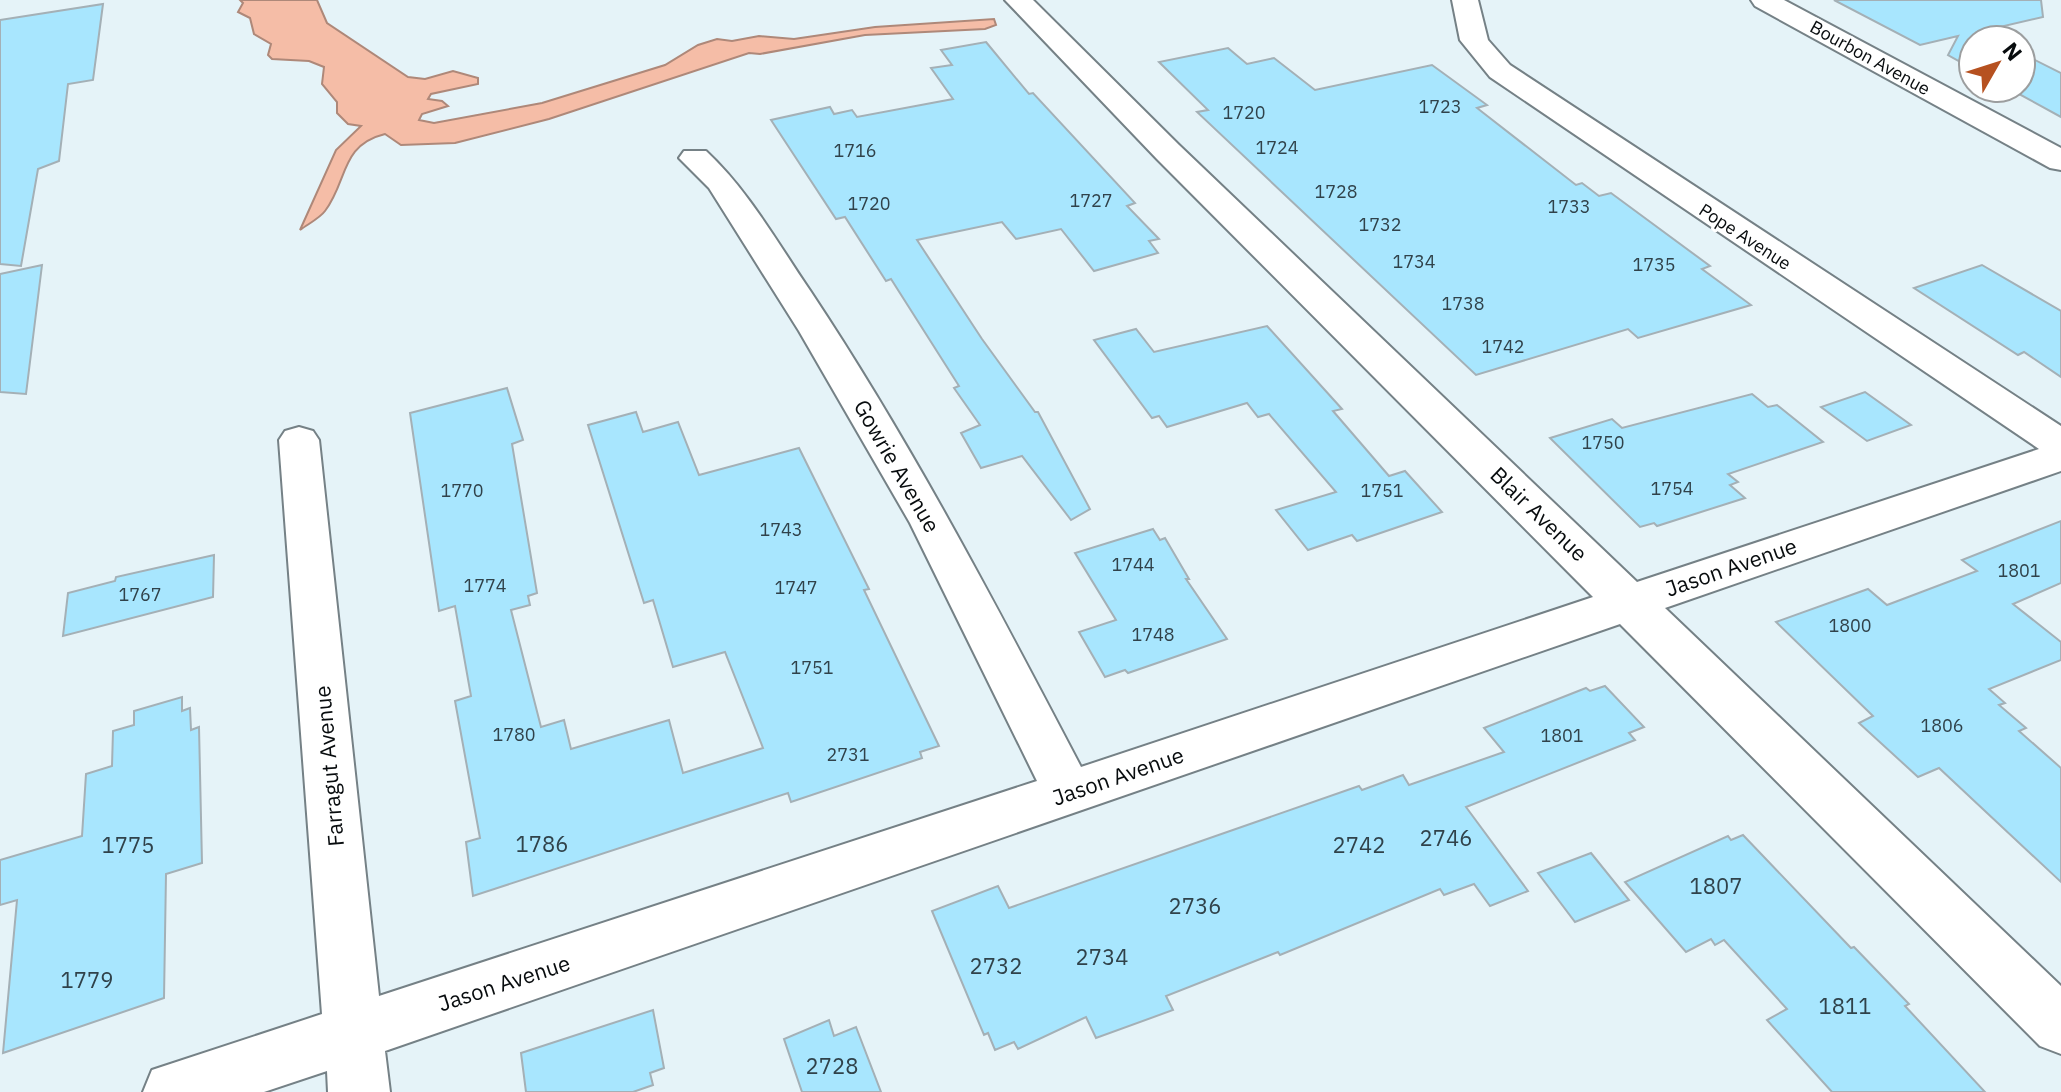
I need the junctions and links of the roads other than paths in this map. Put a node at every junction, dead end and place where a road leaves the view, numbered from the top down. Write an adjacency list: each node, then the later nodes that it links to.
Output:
1 (1018, 0): 9 (street, Blair Avenue)
2 (1465, 0): 7 (street, Pope Avenue)
3 (1764, 0): 5 (street, Bourbon Avenue)
4 (695, 158): 10 (street, Gowrie Avenue)
5 (2061, 161)
6 (299, 440): 12 (street, Farragut Avenue)
7 (2061, 445)
8 (2061, 456): 9 (street, Jason Avenue)
9 (1629, 601): 10 (street, Jason Avenue); 11 (street, Blair Avenue)
10 (1068, 792): 12 (street, Jason Avenue)
11 (2061, 1026)
12 (353, 1030): 13 (street, Jason Avenue); 14 (street, Farragut Avenue)
13 (174, 1092)
14 (359, 1092)

